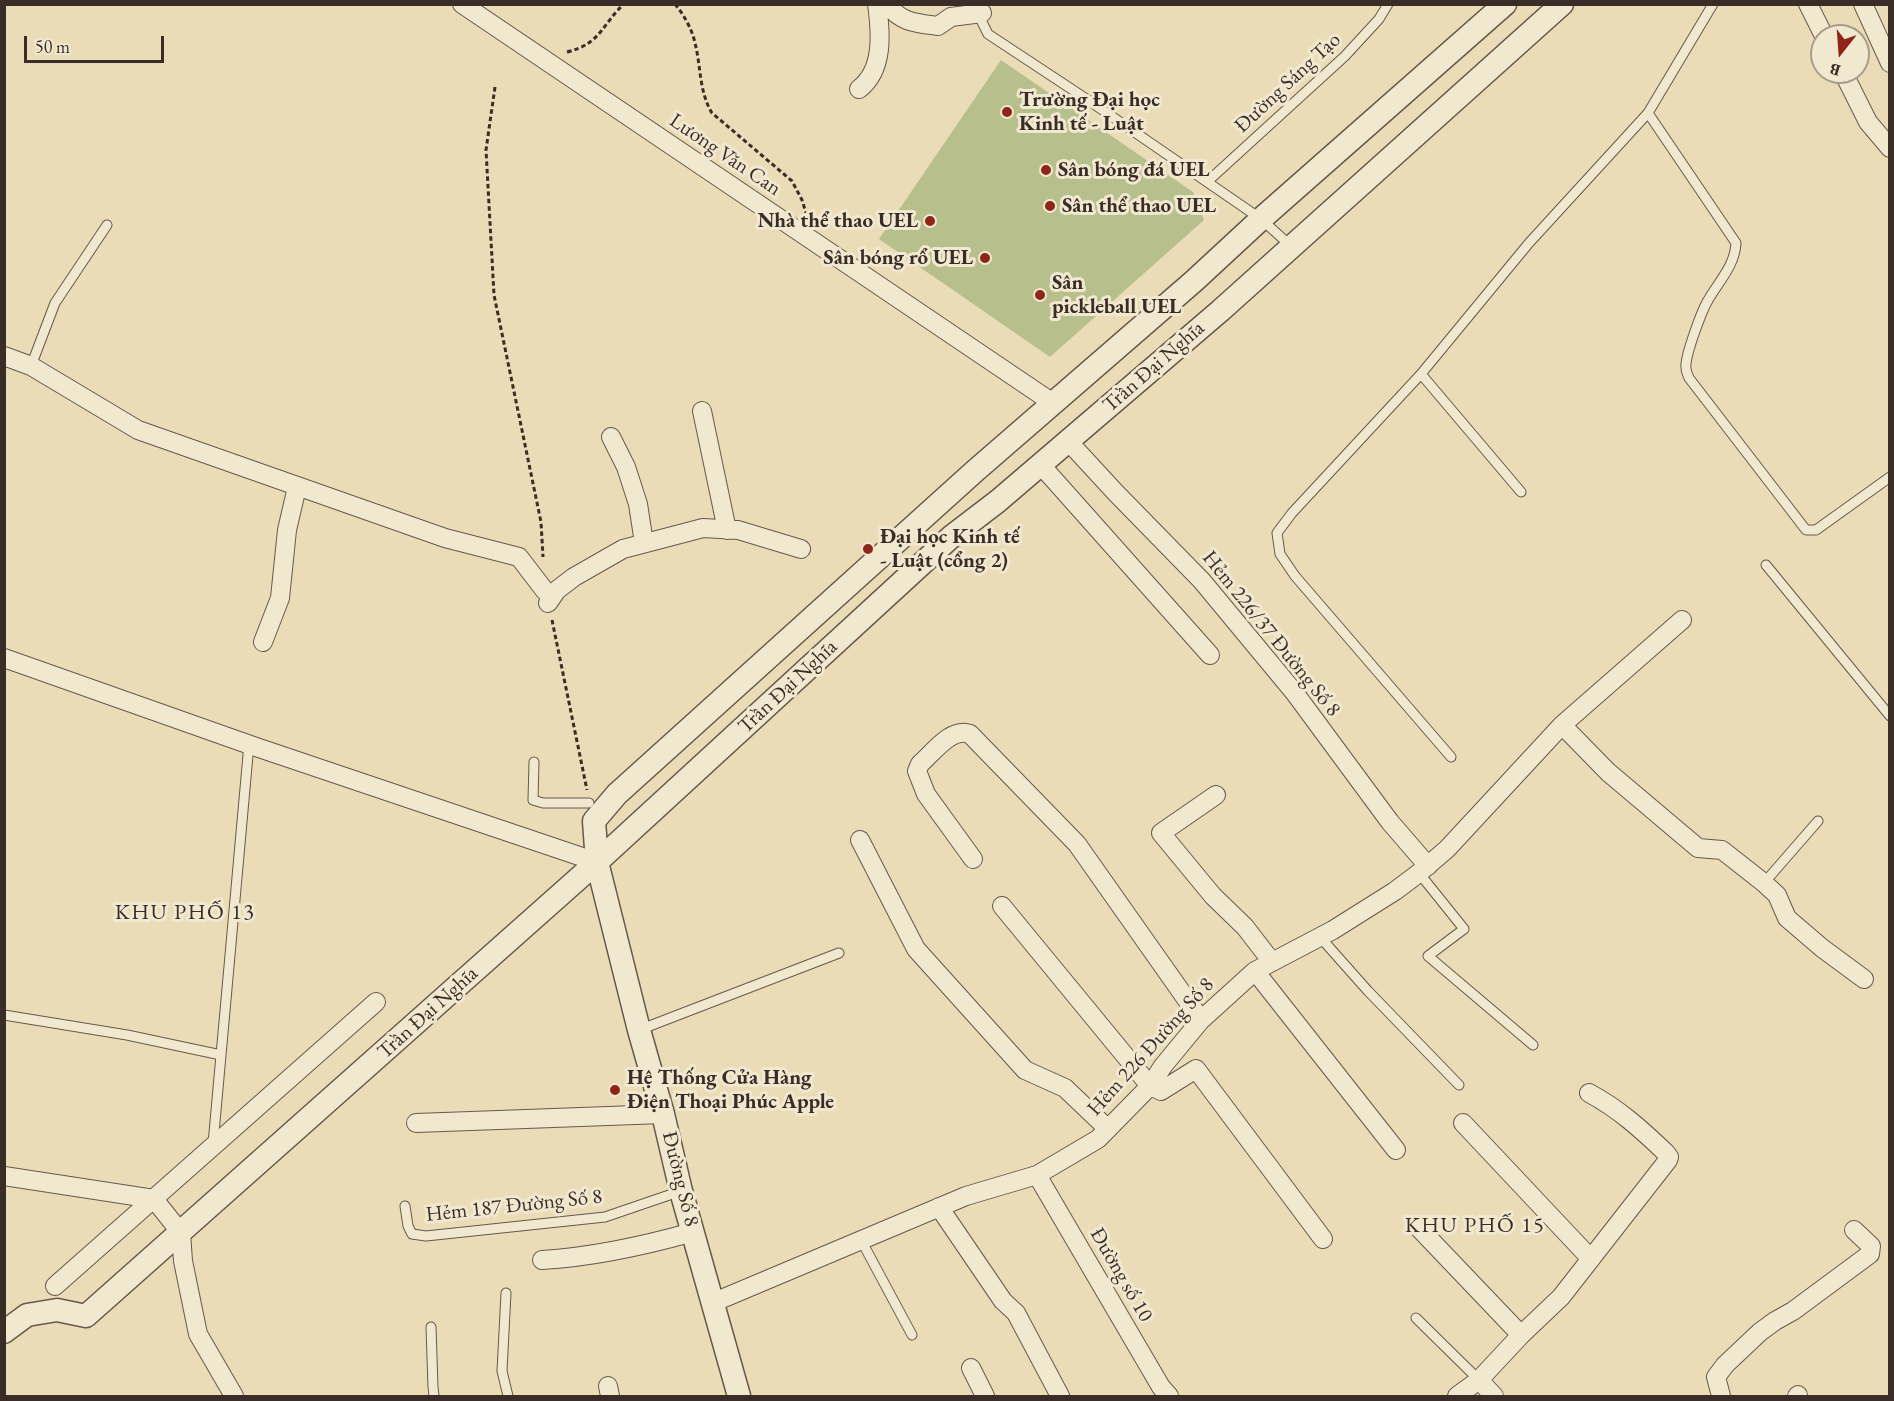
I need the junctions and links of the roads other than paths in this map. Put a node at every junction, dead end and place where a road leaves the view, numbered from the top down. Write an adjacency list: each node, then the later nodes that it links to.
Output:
1 (462, 4): 24 (street, Lương Văn Can)
2 (877, 4): 14 (street)
3 (887, 4): 10 (street)
4 (1388, 4): 17 (lane, Đường Sáng Tạo)
5 (1505, 4): 18 (street, Trần Đại Nghĩa)
6 (1562, 4): 20 (street, Trần Đại Nghĩa)
7 (1713, 4): 15 (lane)
8 (1808, 4): 11 (street)
9 (1863, 4): 12 (street)
10 (982, 9): 17 (lane)
11 (1818, 24)
12 (1890, 63)
13 (1849, 84): 16 (street)
14 (859, 89)
15 (1648, 113): 23 (lane); 29 (lane)
16 (1890, 148)
17 (1206, 182): 18 (lane)
18 (1261, 219): 20 (lane); 24 (street, Trần Đại Nghĩa)
19 (107, 225): 22 (lane)
20 (1292, 247): 27 (street, Trần Đại Nghĩa)
21 (4, 356): 22 (street)
22 (31, 366): 30 (street)
23 (1421, 374): 32 (lane); 45 (lane)
24 (1053, 403): 31 (street, Trần Đại Nghĩa)
25 (702, 411): 34 (street)
26 (610, 437): 35 (street)
27 (1068, 441): 28 (street, Trần Đại Nghĩa); 53 (street, Hẻm 226/37 Đường Số 8)
28 (1040, 464): 33 (street, Trần Đại Nghĩa); 40 (street)
29 (1890, 477)
30 (297, 487): 35 (street); 39 (street)
31 (951, 492): 33 (street); 48 (street, Trần Đại Nghĩa)
32 (1521, 492)
33 (972, 519): 52 (street, Trần Đại Nghĩa)
34 (728, 530): 35 (street); 36 (street)
35 (644, 543)
36 (801, 549)
37 (1766, 565): 42 (lane)
38 (1682, 620): 43 (street, Hẻm 226 Đường Số 8)
39 (262, 642)
40 (1210, 655)
41 (5, 660): 44 (street)
42 (1890, 716)
43 (1562, 725): 53 (street, Hẻm 226 Đường Số 8); 54 (street)
44 (249, 744): 52 (street); 66 (lane)
45 (1451, 757)
46 (534, 762): 48 (lane)
47 (1216, 795): 58 (street)
48 (591, 812): 52 (street, Đường Số 8)
49 (1818, 822): 54 (lane)
50 (860, 840): 73 (street)
51 (973, 859): 63 (street)
52 (597, 862): 64 (street, Đường Số 8); 85 (street, Trần Đại Nghĩa)
53 (1424, 870): 56 (street, Hẻm 226 Đường Số 8); 65 (lane)
54 (1764, 883): 60 (street)
55 (1002, 906): 68 (street)
56 (1320, 937): 58 (street, Hẻm 226 Đường Số 8); 67 (lane)
57 (839, 953): 64 (lane)
58 (1272, 962): 59 (street, Hẻm 226 Đường Số 8)
59 (1255, 971): 63 (street, Hẻm 226 Đường Số 8); 75 (street)
60 (1864, 979)
61 (376, 1002): 74 (street)
62 (4, 1015): 66 (lane)
63 (1201, 1020): 68 (street, Hẻm 226 Đường Số 8)
64 (639, 1030): 70 (street, Đường Số 8)
65 (1533, 1045)
66 (221, 1055): 74 (lane)
67 (1459, 1085)
68 (1150, 1086): 73 (street, Hẻm 226 Đường Số 8); 86 (street)
69 (1589, 1093): 88 (street)
70 (663, 1114): 71 (street); 78 (street, Đường Số 8)
71 (416, 1123)
72 (1463, 1124): 88 (street)
73 (1108, 1129): 76 (street, Hẻm 226 Đường Số 8)
74 (213, 1147): 79 (street)
75 (1396, 1150)
76 (1037, 1175): 81 (street, Hẻm 226 Đường Số 8); 107 (street, Đường số 10)
77 (4, 1176): 79 (street)
78 (681, 1191): 80 (lane, Hẻm 187 Đường Số 8); 84 (street, Đường Số 8)
79 (154, 1199): 85 (street); 90 (street)
80 (405, 1206)
81 (939, 1208): 87 (street, Hẻm 226 Đường Số 8); 106 (street)
82 (1418, 1227): 98 (street)
83 (1854, 1230): 110 (street)
84 (693, 1232): 89 (street); 92 (street, Đường Số 8)
85 (181, 1233): 93 (street, Trần Đại Nghĩa); 101 (street)
86 (1323, 1239)
87 (861, 1240): 92 (street, Hẻm 226 Đường Số 8); 97 (lane)
88 (1591, 1259): 98 (street)
89 (543, 1260)
90 (55, 1286): 93 (lane)
91 (506, 1293): 103 (lane)
92 (712, 1303): 104 (street, Đường Số 8)
93 (57, 1310): 96 (street, Trần Đại Nghĩa)
94 (1416, 1318): 100 (lane)
95 (431, 1327): 102 (lane)
96 (4, 1332)
97 (912, 1335)
98 (1521, 1335): 100 (street)
99 (970, 1368): 105 (street)
100 (1479, 1380): 108 (street); 109 (street)
101 (234, 1396)
102 (434, 1396)
103 (508, 1396)
104 (739, 1396)
105 (985, 1396)
106 (1060, 1396)
107 (1169, 1396)
108 (1457, 1396)
109 (1494, 1396)
110 (1721, 1396)

